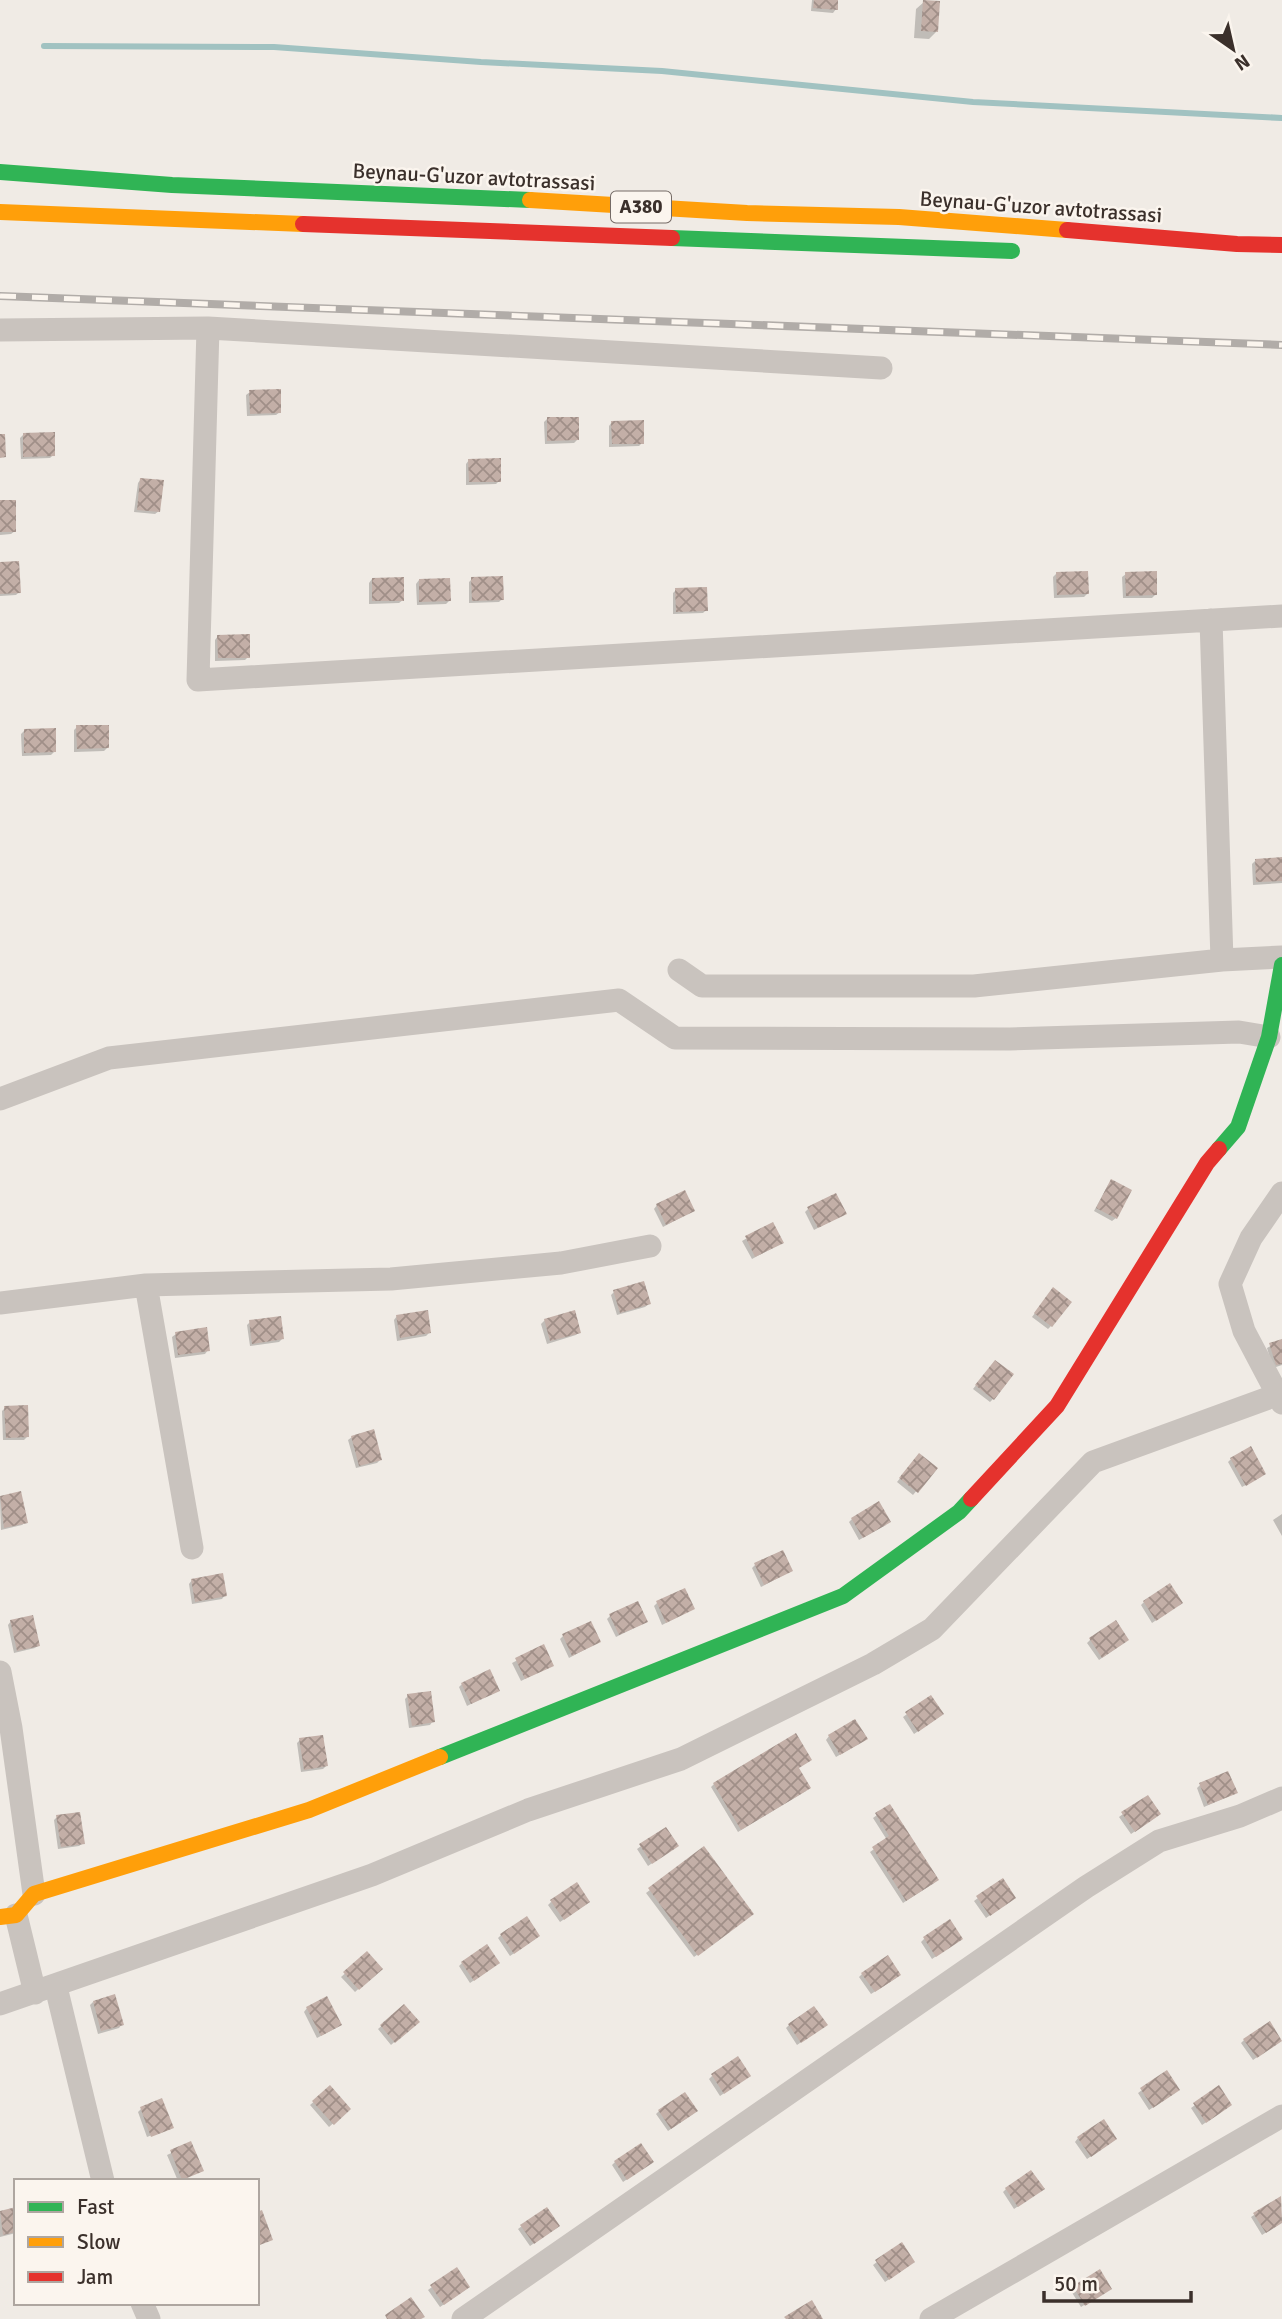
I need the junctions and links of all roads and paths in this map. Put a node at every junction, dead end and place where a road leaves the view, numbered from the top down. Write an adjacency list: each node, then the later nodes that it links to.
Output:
1 (0, 172): 3 (main road, Beynau-G'uzor avtotrassasi / A380)
2 (0, 212): 4 (main road, A380)
3 (1282, 245)
4 (1031, 252)
5 (1226, 259): 6 (main road)
6 (1268, 261)
7 (208, 328): 8 (street); 9 (street); 11 (street)
8 (0, 330)
9 (881, 368)
10 (1282, 616): 11 (street)
11 (1211, 620): 13 (street)
12 (1282, 957): 13 (street)
13 (1222, 960): 15 (street)
14 (1282, 965): 16 (main road)
15 (680, 970)
16 (1269, 1037): 17 (street); 26 (main road)
17 (0, 1099)
18 (1282, 1193): 22 (street)
19 (650, 1246): 20 (street)
20 (146, 1285): 21 (street); 23 (street)
21 (0, 1303)
22 (1281, 1397): 28 (street)
23 (192, 1548)
24 (0, 1672): 26 (street)
25 (1282, 1798): 32 (street)
26 (34, 1894): 27 (main road)
27 (8, 1916): 28 (street)
28 (45, 1990): 29 (street); 31 (street)
29 (0, 2004)
30 (1282, 2116): 33 (street)
31 (102, 2179)
32 (463, 2319)
33 (931, 2319)

